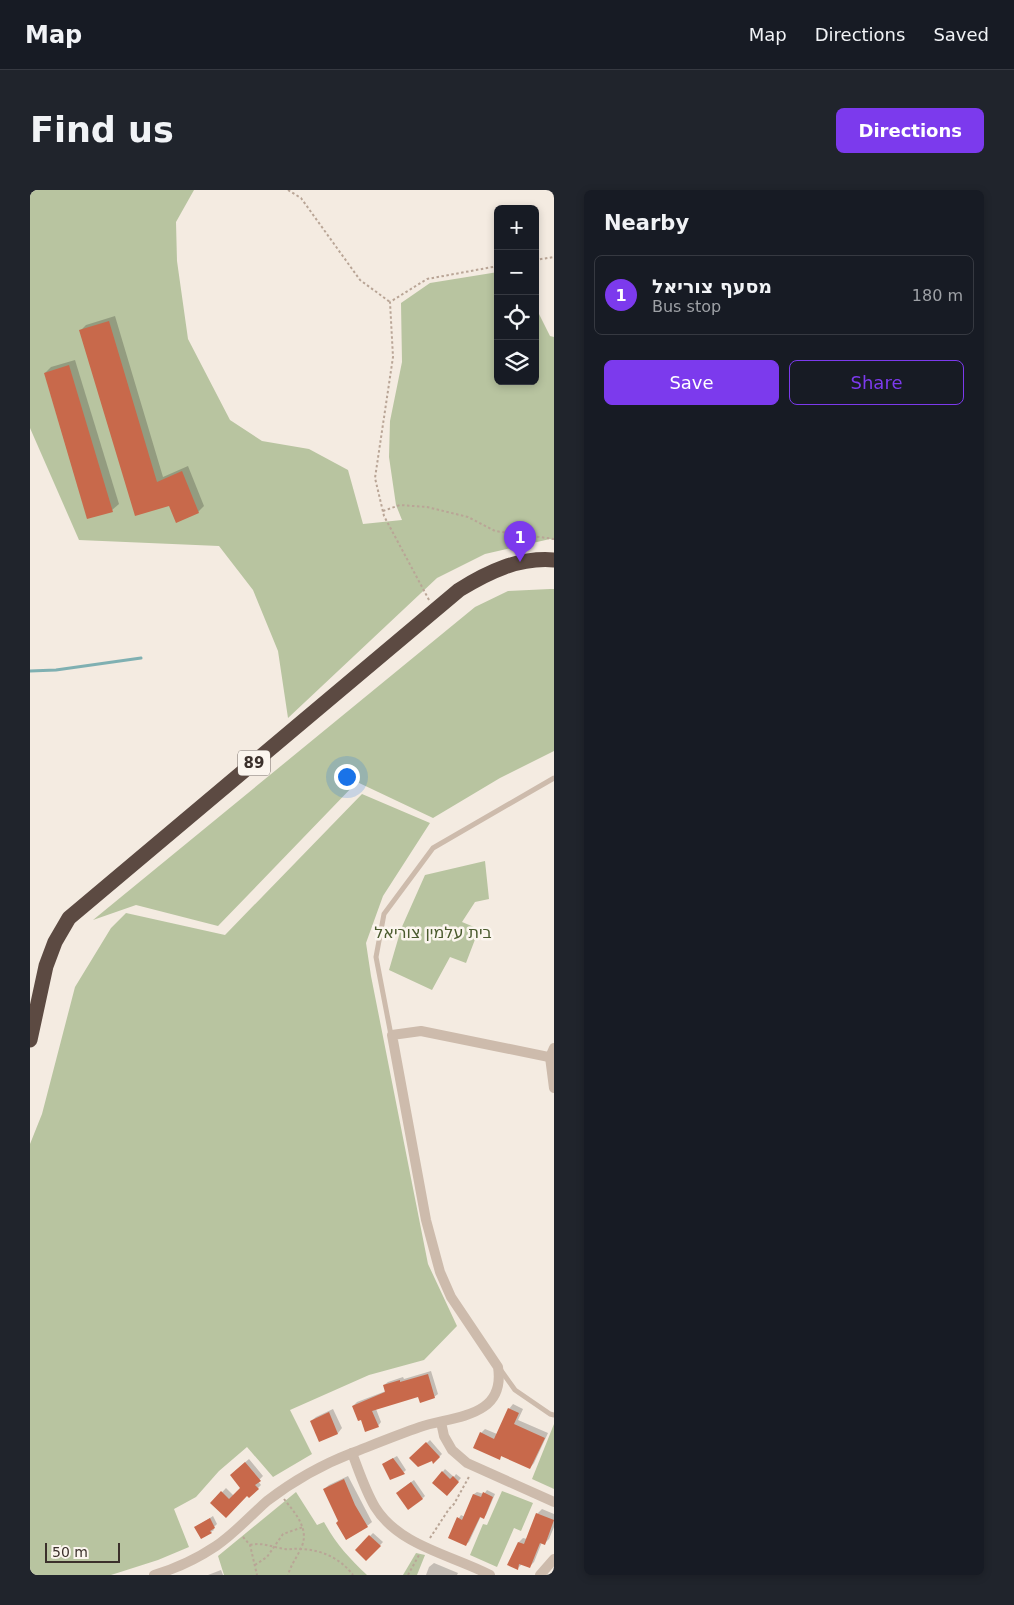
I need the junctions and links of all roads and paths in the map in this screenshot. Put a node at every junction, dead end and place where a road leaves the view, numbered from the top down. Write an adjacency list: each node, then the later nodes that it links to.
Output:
1 (288, 190): 5 (path)
2 (554, 257): 3 (path)
3 (539, 259)
4 (494, 267): 5 (path)
5 (390, 302): 6 (path)
6 (383, 511): 7 (path); 9 (path)
7 (554, 539)
8 (554, 560): 9 (highway, 89)
9 (435, 610): 12 (highway, 89)
10 (554, 778): 11 (lane)
11 (392, 1035): 13 (street); 15 (street)
12 (30, 1040)
13 (553, 1054): 14 (street)
14 (554, 1088)
15 (498, 1367): 16 (lane); 17 (street)
16 (554, 1415)
17 (441, 1422): 18 (street); 19 (street)
18 (352, 1453): 20 (street); 25 (street)
19 (475, 1466): 21 (street); 25 (path)
20 (279, 1492): 22 (path); 23 (street)
21 (554, 1502)
22 (303, 1527): 26 (path); 27 (path)
23 (236, 1530): 24 (path); 30 (street)
24 (250, 1546): 26 (path); 29 (path)
25 (424, 1546): 34 (path); 35 (street)
26 (274, 1547): 27 (path); 29 (path)
27 (300, 1549): 32 (path); 33 (path)
28 (554, 1559): 36 (street)
29 (255, 1565): 31 (path)
30 (158, 1575)
31 (257, 1575)
32 (288, 1575)
33 (353, 1575)
34 (408, 1575)
35 (490, 1575)
36 (540, 1575)

